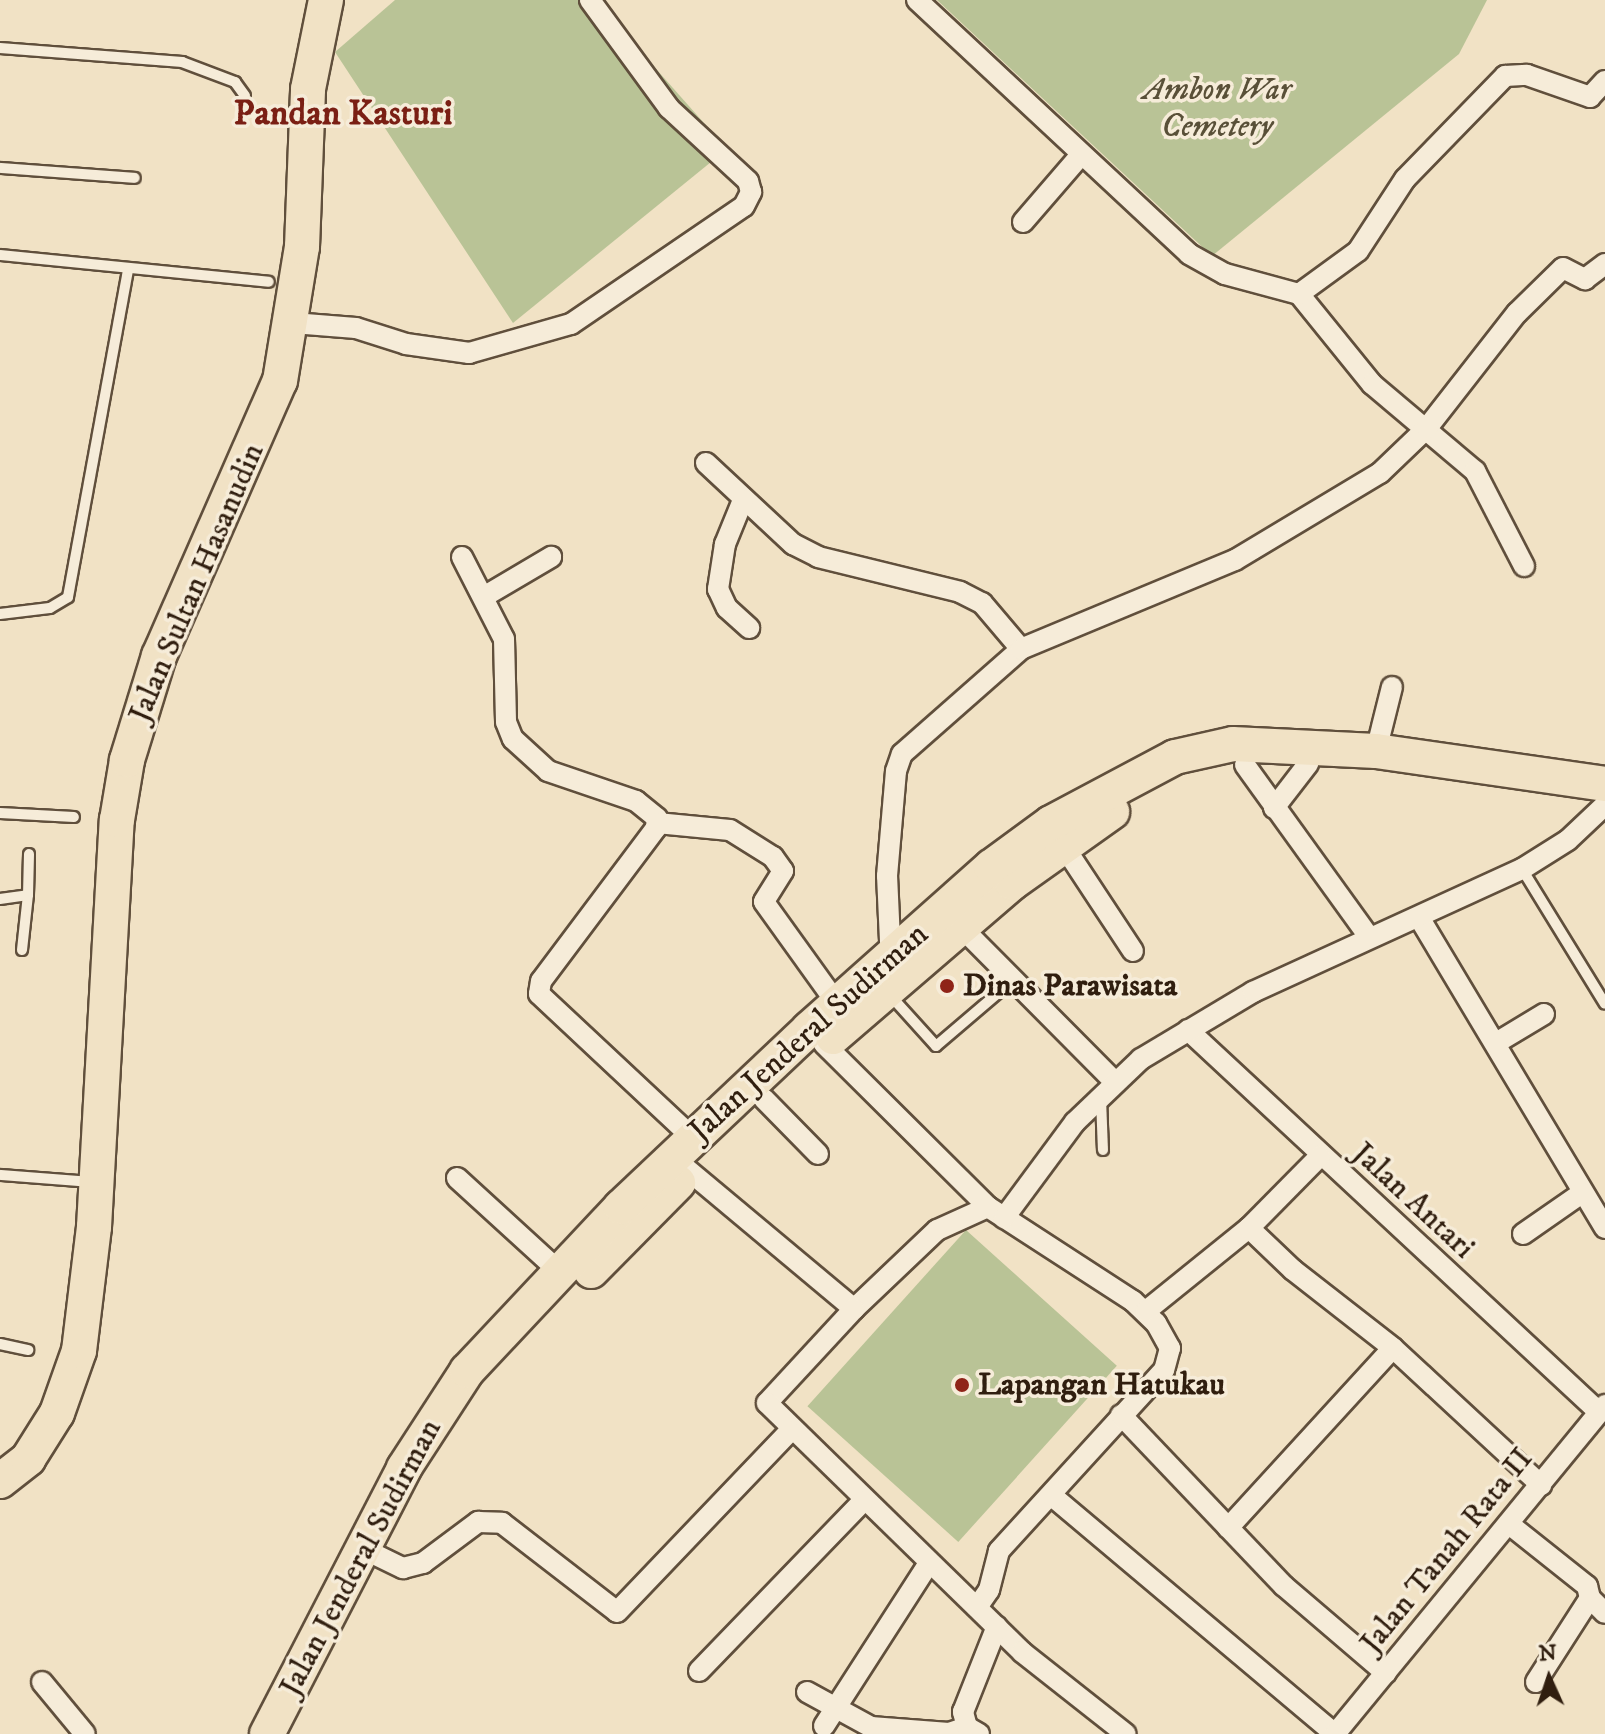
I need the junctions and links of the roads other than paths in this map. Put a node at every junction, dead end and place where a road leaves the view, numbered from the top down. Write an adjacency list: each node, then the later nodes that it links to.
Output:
1 (326, 0): 16 (highway, Jalan Sultan Hasanudin)
2 (590, 0): 16 (street)
3 (917, 0): 7 (street)
4 (0, 48): 6 (lane)
5 (1601, 95): 15 (street)
6 (245, 96)
7 (1080, 156): 10 (street); 15 (street)
8 (0, 168): 9 (lane)
9 (135, 178)
10 (1023, 222)
11 (0, 255): 13 (lane)
12 (1605, 264): 17 (street)
13 (128, 269): 14 (lane); 24 (lane)
14 (269, 282)
15 (1299, 294): 17 (street)
16 (293, 323): 63 (highway, Jalan Sultan Hasanudin)
17 (1427, 428): 22 (street); 26 (street)
18 (706, 463): 19 (street)
19 (743, 500): 25 (street); 26 (street)
20 (462, 557): 23 (street)
21 (551, 557): 23 (street)
22 (1524, 566)
23 (485, 596): 36 (street)
24 (0, 614)
25 (749, 628)
26 (1021, 649): 47 (street)
27 (1392, 687): 28 (street)
28 (1376, 751): 31 (highway, Jalan Jenderal Sudirman); 47 (highway, Jalan Jenderal Sudirman)
29 (1308, 764): 30 (highway, Jalan Jenderal Sudirman); 32 (highway, Jalan Jenderal Sudirman); 33 (street)
30 (1245, 765): 33 (street); 37 (highway, Jalan Jenderal Sudirman)
31 (1605, 784)
32 (1605, 803): 39 (street)
33 (1274, 808): 44 (street)
34 (0, 813): 35 (lane)
35 (74, 817)
36 (657, 823): 50 (street); 59 (street)
37 (1063, 845): 43 (highway, Jalan Jenderal Sudirman); 46 (street)
38 (29, 854): 40 (lane)
39 (1522, 869): 42 (street); 49 (lane)
40 (28, 895): 41 (lane); 45 (lane)
41 (0, 899)
42 (1420, 919): 44 (street); 53 (street)
43 (963, 929): 47 (highway, Jalan Jenderal Sudirman); 48 (street)
44 (1370, 938): 52 (street)
45 (22, 950)
46 (1133, 951)
47 (886, 980): 48 (lane); 50 (highway, Jalan Jenderal Sudirman); 54 (highway, Jalan Jenderal Sudirman)
48 (1011, 982): 55 (street)
49 (1605, 1004)
50 (838, 1005): 59 (highway, Jalan Jenderal Sudirman)
51 (1544, 1014): 53 (street)
52 (1188, 1030): 55 (street); 60 (street, Jalan Antari)
53 (1496, 1043): 64 (street)
54 (824, 1044): 56 (highway, Jalan Jenderal Sudirman); 65 (street)
55 (1108, 1087): 57 (lane); 65 (street)
56 (764, 1099): 58 (street); 59 (highway, Jalan Jenderal Sudirman)
57 (1103, 1150)
58 (818, 1154)
59 (684, 1156): 69 (highway, Jalan Jenderal Sudirman); 70 (street); 84 (highway, Jalan Jenderal Sudirman)
60 (1320, 1156): 66 (street); 75 (street, Jalan Antari)
61 (0, 1175): 63 (lane)
62 (457, 1178): 69 (street)
63 (96, 1182): 78 (highway, Jalan Sultan Hasanudin)
64 (1582, 1193): 67 (street); 68 (street)
65 (996, 1212): 70 (street); 71 (street)
66 (1249, 1228): 71 (street); 73 (street)
67 (1605, 1228)
68 (1523, 1234)
69 (559, 1271): 84 (highway, Jalan Jenderal Sudirman)
70 (854, 1309): 77 (street)
71 (1146, 1311): 76 (street)
72 (0, 1344): 74 (lane)
73 (1393, 1348): 79 (street); 83 (street)
74 (28, 1350)
75 (1602, 1409): 79 (street, Jalan Tanah Rata II)
76 (1121, 1415): 80 (street); 83 (street)
77 (790, 1431): 81 (street); 84 (street)
78 (0, 1481)
79 (1541, 1485): 82 (street, Jalan Tanah Rata II)
80 (1051, 1495): 87 (street); 102 (street)
81 (863, 1501): 85 (street); 90 (street)
82 (1509, 1524): 86 (street); 91 (street, Jalan Tanah Rata II)
83 (1228, 1528): 91 (street)
84 (371, 1552): 99 (highway, Jalan Jenderal Sudirman); 100 (highway, Jalan Jenderal Sudirman)
85 (929, 1563): 87 (street); 95 (street)
86 (1590, 1598): 88 (street); 93 (street)
87 (977, 1607): 89 (street)
88 (1605, 1613)
89 (997, 1626): 97 (street); 101 (street)
90 (699, 1671)
91 (1386, 1673): 102 (street, Jalan Tanah Rata II)
92 (42, 1682): 98 (street)
93 (1536, 1682)
94 (807, 1692): 95 (street)
95 (837, 1706): 96 (street); 97 (street)
96 (824, 1726)
97 (973, 1731)
98 (85, 1734)
99 (267, 1734)
100 (285, 1734)
101 (1126, 1734)
102 (1335, 1734)

